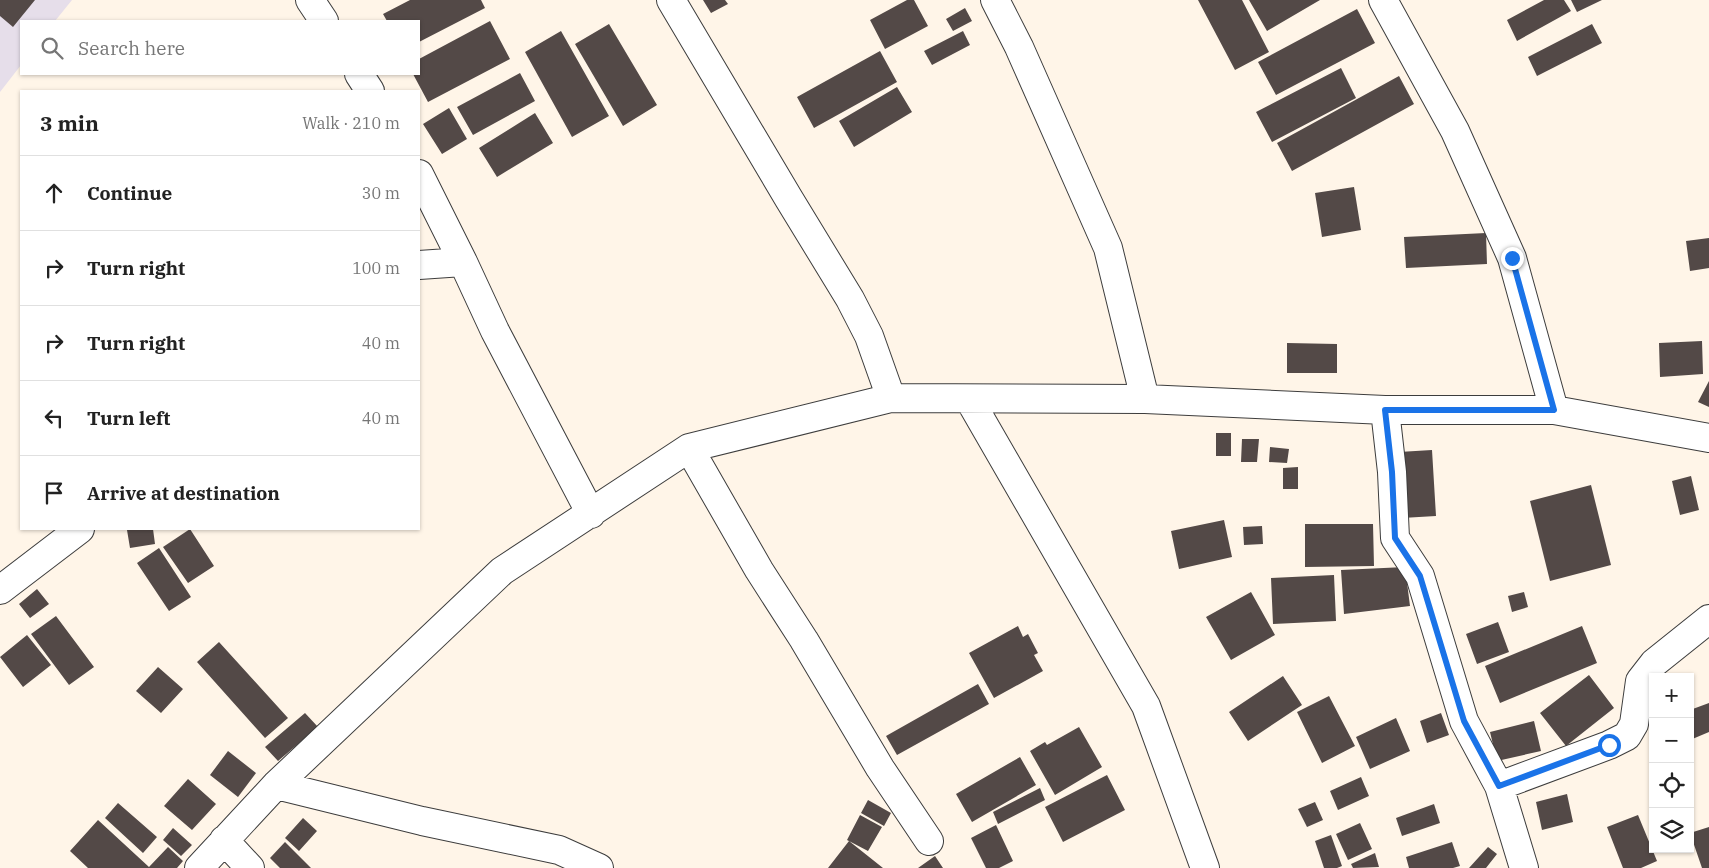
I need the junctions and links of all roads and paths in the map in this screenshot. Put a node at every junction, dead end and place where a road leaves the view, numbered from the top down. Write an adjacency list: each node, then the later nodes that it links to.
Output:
1 (310, 0): 5 (street)
2 (671, 0): 11 (street)
3 (995, 0): 12 (street)
4 (1383, 0): 15 (street)
5 (323, 20)
6 (360, 75): 7 (street)
7 (369, 90)
8 (420, 176): 9 (street)
9 (464, 262): 10 (street); 18 (street)
10 (420, 265)
11 (891, 398): 13 (street); 17 (street)
12 (1145, 398): 13 (street); 14 (street)
13 (970, 399): 29 (street)
14 (1385, 410): 15 (street); 23 (street)
15 (1554, 410): 16 (street)
16 (1709, 438)
17 (689, 448): 18 (street); 25 (street)
18 (591, 514): 22 (street)
19 (79, 530): 20 (street)
20 (0, 590)
21 (1709, 619): 23 (street)
22 (276, 784): 24 (street); 28 (street)
23 (1499, 786): 30 (street)
24 (224, 840): 26 (street); 27 (street)
25 (929, 841)
26 (199, 868)
27 (250, 868)
28 (599, 868)
29 (1205, 868)
30 (1524, 868)

